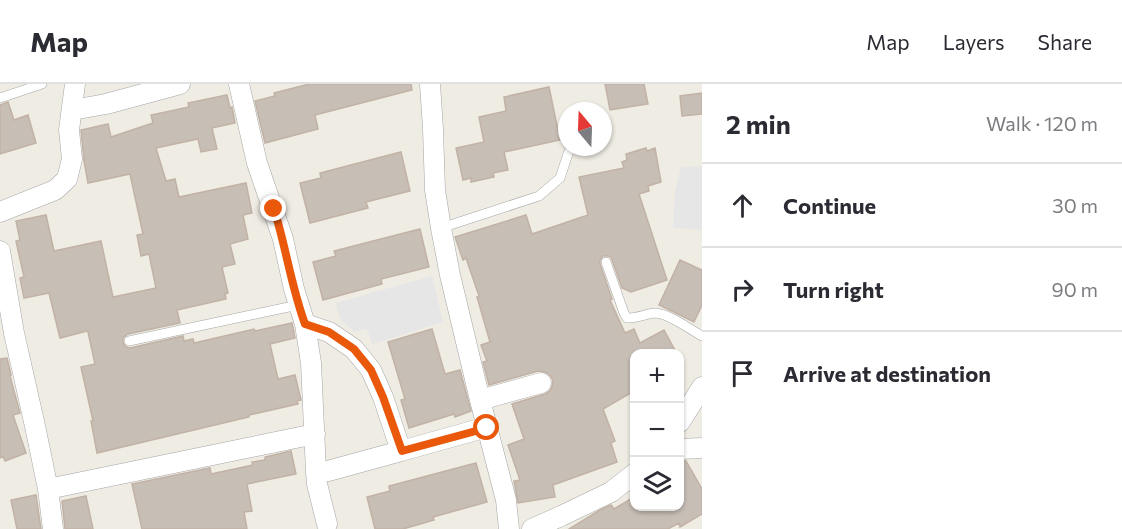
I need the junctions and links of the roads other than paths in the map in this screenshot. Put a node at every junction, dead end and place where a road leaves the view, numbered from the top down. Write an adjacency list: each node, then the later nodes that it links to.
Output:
1 (42, 84): 6 (lane)
2 (75, 84): 7 (street)
3 (180, 84): 7 (street)
4 (239, 84): 13 (street)
5 (430, 84): 10 (street)
6 (0, 98)
7 (72, 110): 9 (street)
8 (567, 156): 10 (lane)
9 (0, 212)
10 (441, 228): 18 (street)
11 (0, 251): 27 (street)
12 (606, 262): 14 (lane)
13 (301, 314): 15 (lane); 21 (street); 24 (street)
14 (702, 336)
15 (129, 341)
16 (541, 383): 18 (street)
17 (702, 387): 19 (street)
18 (480, 400): 20 (street)
19 (684, 416)
20 (487, 428): 24 (street); 30 (street)
21 (315, 434): 25 (street); 27 (street)
22 (702, 448): 23 (street)
23 (684, 449)
24 (402, 451): 25 (street)
25 (316, 472): 28 (street)
26 (630, 477): 31 (street)
27 (48, 489): 29 (street)
28 (327, 524)
29 (53, 529)
30 (508, 529)
31 (532, 529)

